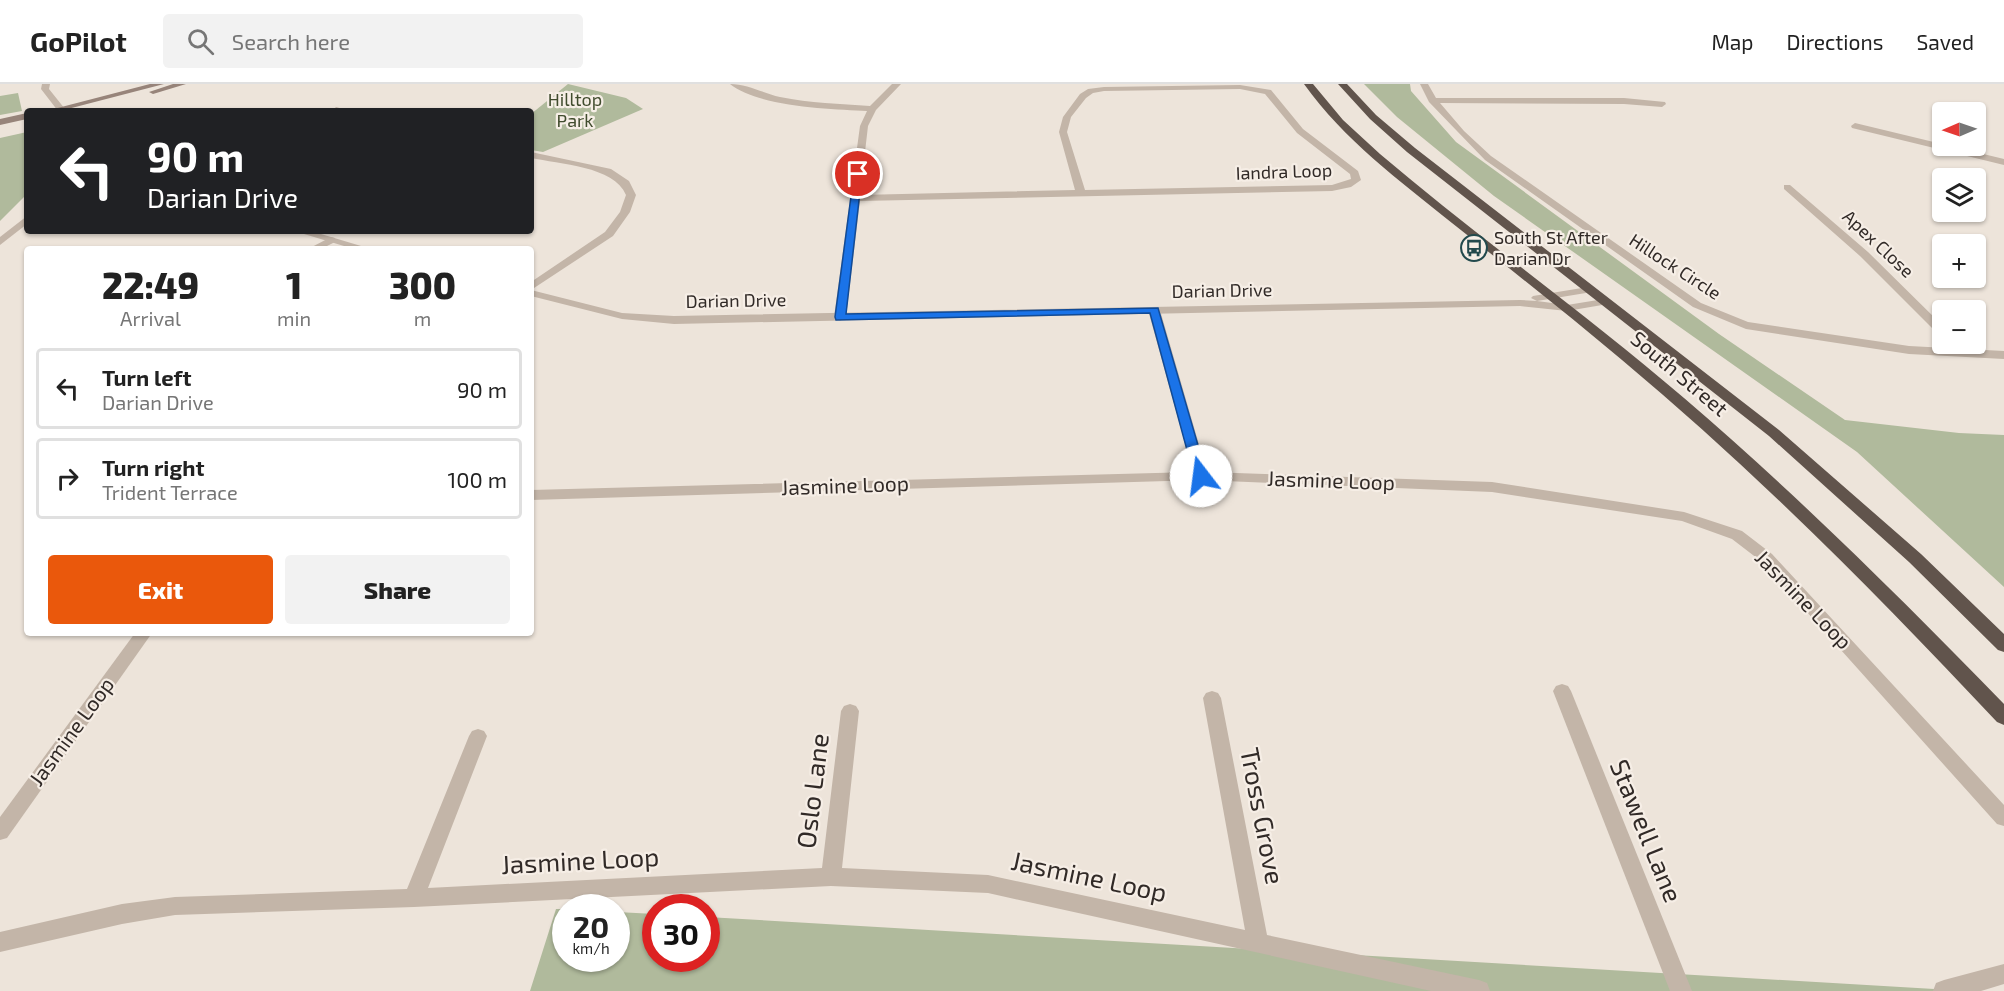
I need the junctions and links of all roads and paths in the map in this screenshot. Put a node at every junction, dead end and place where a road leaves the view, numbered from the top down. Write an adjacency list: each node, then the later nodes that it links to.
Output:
1 (46, 84): 11 (street)
2 (160, 84): 12 (main road)
3 (182, 84): 13 (main road)
4 (735, 84): 14 (street)
5 (897, 84): 14 (street)
6 (1308, 84): 34 (highway, South Street)
7 (1342, 84): 32 (highway, South Street)
8 (1424, 84): 9 (street, Hillock Circle)
9 (1432, 100): 10 (street); 41 (street, Hillock Circle)
10 (1662, 104)
11 (60, 108)
12 (70, 108)
13 (87, 108)
14 (872, 109): 24 (street)
15 (24, 117): 16 (main road)
16 (0, 122)
17 (24, 123): 19 (main road)
18 (1854, 126): 21 (street)
19 (0, 128)
20 (534, 156): 31 (street)
21 (2004, 162)
22 (1786, 187): 40 (street, Apex Close)
23 (1081, 193): 23 (street, Iandra Loop); 24 (street, Iandra Loop)
24 (855, 198): 39 (street)
25 (24, 222): 28 (street)
26 (310, 234): 27 (street)
27 (331, 240): 29 (street); 30 (street)
28 (0, 242)
29 (319, 246)
30 (354, 246)
31 (534, 285)
32 (1588, 290): 34 (street, Darian Drive); 35 (highway, South Street)
33 (534, 294): 39 (street, Darian Drive)
34 (1550, 295): 36 (street, Darian Drive); 37 (highway, South Street)
35 (1604, 302): 37 (street, Darian Drive); 47 (highway, South Street)
36 (1520, 303): 37 (street, Darian Drive); 38 (street, Darian Drive)
37 (1567, 308): 51 (highway, South Street)
38 (1154, 310): 39 (street, Darian Drive); 44 (street)
39 (840, 317)
40 (1932, 321)
41 (1932, 351)
42 (1984, 354): 43 (street, Hillock Circle)
43 (2004, 355)
44 (1201, 476): 45 (street, Jasmine Loop); 53 (street, Jasmine Loop)
45 (534, 495)
46 (142, 636): 54 (street, Jasmine Loop)
47 (2004, 645)
48 (1562, 691): 61 (street, Stawell Lane)
49 (1212, 698): 58 (street, Tross Grove)
50 (850, 711): 55 (street, Oslo Lane)
51 (2004, 717)
52 (478, 736): 56 (street)
53 (2004, 818)
54 (0, 832)
55 (831, 877): 56 (street, Jasmine Loop); 58 (street, Jasmine Loop)
56 (414, 898): 57 (street, Jasmine Loop)
57 (0, 942)
58 (1258, 943): 60 (street, Jasmine Loop)
59 (2004, 974): 62 (street)
60 (1479, 991)
61 (1681, 991)
62 (1944, 991)

